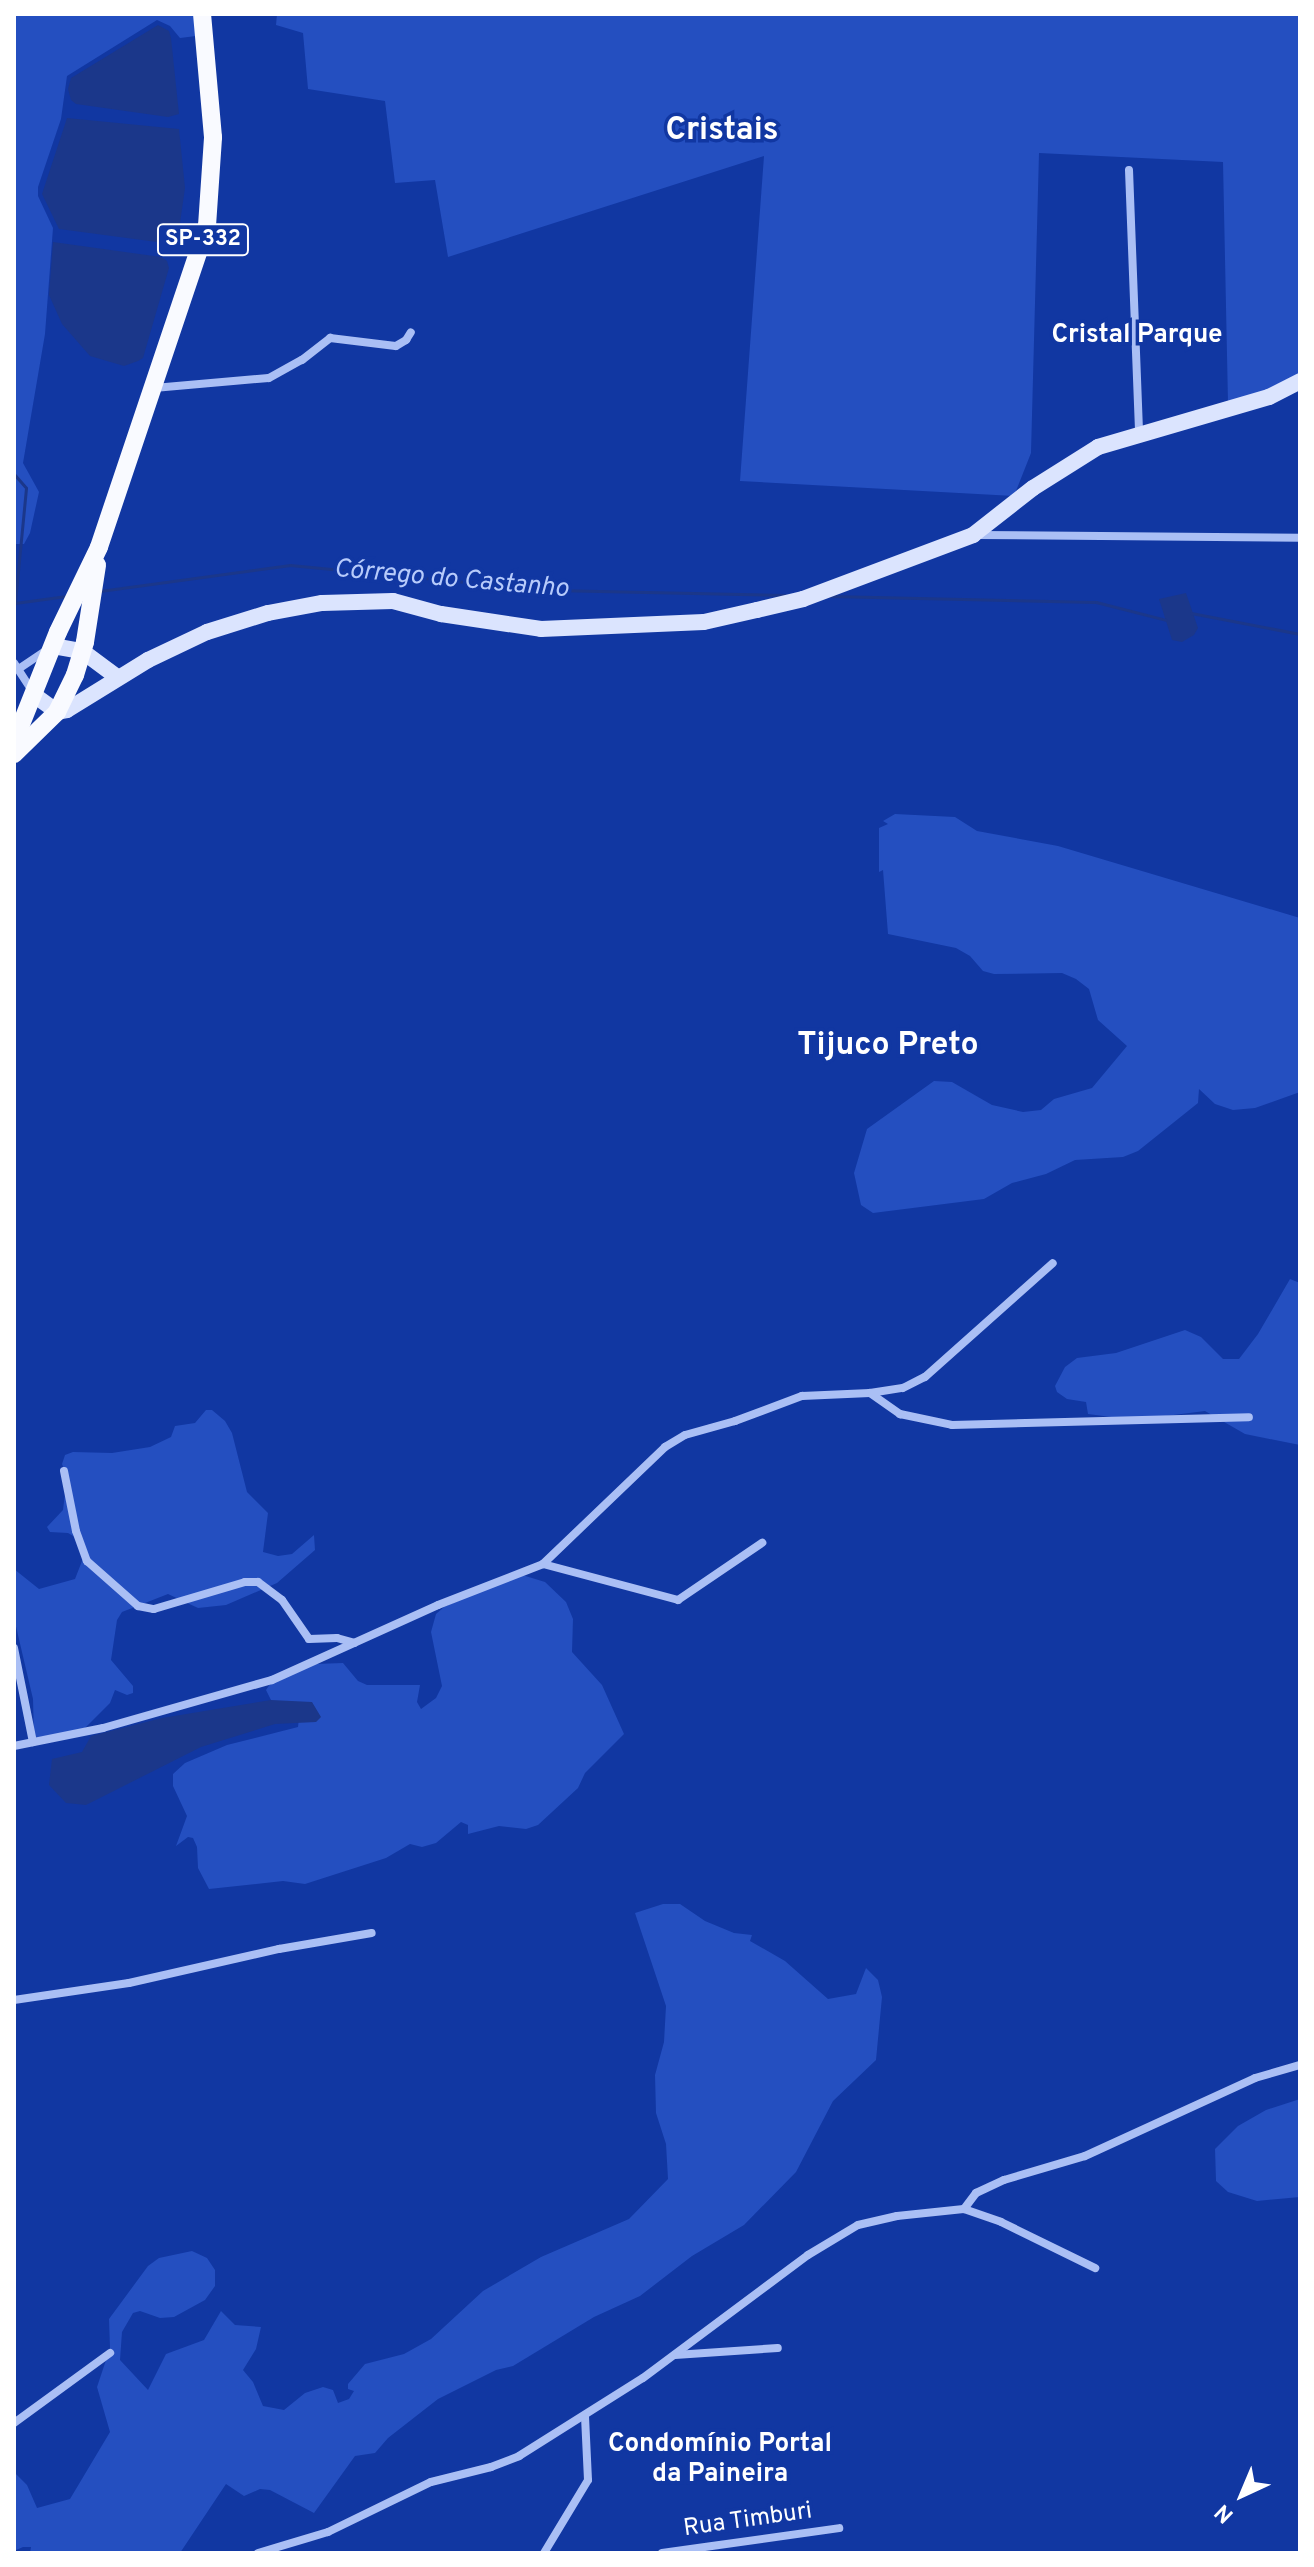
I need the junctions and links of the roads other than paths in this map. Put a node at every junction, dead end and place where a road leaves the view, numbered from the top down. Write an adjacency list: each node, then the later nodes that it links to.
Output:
1 (202, 14): 5 (main road, SP-332)
2 (1129, 170): 6 (street)
3 (411, 332): 5 (street)
4 (1300, 381): 6 (main road)
5 (154, 388): 9 (main road, SP-332)
6 (1139, 433): 7 (main road)
7 (973, 535): 8 (street); 13 (main road)
8 (1300, 538)
9 (99, 547): 10 (main road, SP-332); 11 (main road, SP-332)
10 (53, 646): 11 (main road); 12 (street); 14 (main road, SP-332)
11 (82, 651): 13 (main road); 15 (main road, SP-332)
12 (17, 666): 14 (street)
13 (117, 677): 15 (main road)
14 (34, 695): 15 (main road); 16 (main road, SP-332)
15 (57, 712): 17 (main road, SP-332)
16 (14, 742)
17 (14, 754)
18 (1053, 1263): 19 (street)
19 (870, 1393): 20 (street); 23 (street)
20 (1249, 1417)
21 (64, 1471): 24 (street)
22 (762, 1543): 23 (street)
23 (543, 1564): 24 (street)
24 (354, 1643): 26 (street)
25 (14, 1648): 26 (street)
26 (33, 1742): 27 (street)
27 (14, 1746)
28 (372, 1933): 29 (street)
29 (14, 2000)
30 (1300, 2065): 31 (street)
31 (964, 2209): 32 (street); 35 (street)
32 (1095, 2268)
33 (778, 2348): 35 (street)
34 (110, 2353): 37 (street)
35 (673, 2356): 36 (street)
36 (585, 2416): 39 (street); 40 (street)
37 (14, 2423)
38 (839, 2528): 41 (street, Rua Timburi)
39 (258, 2553)
40 (544, 2553)
41 (662, 2553)

